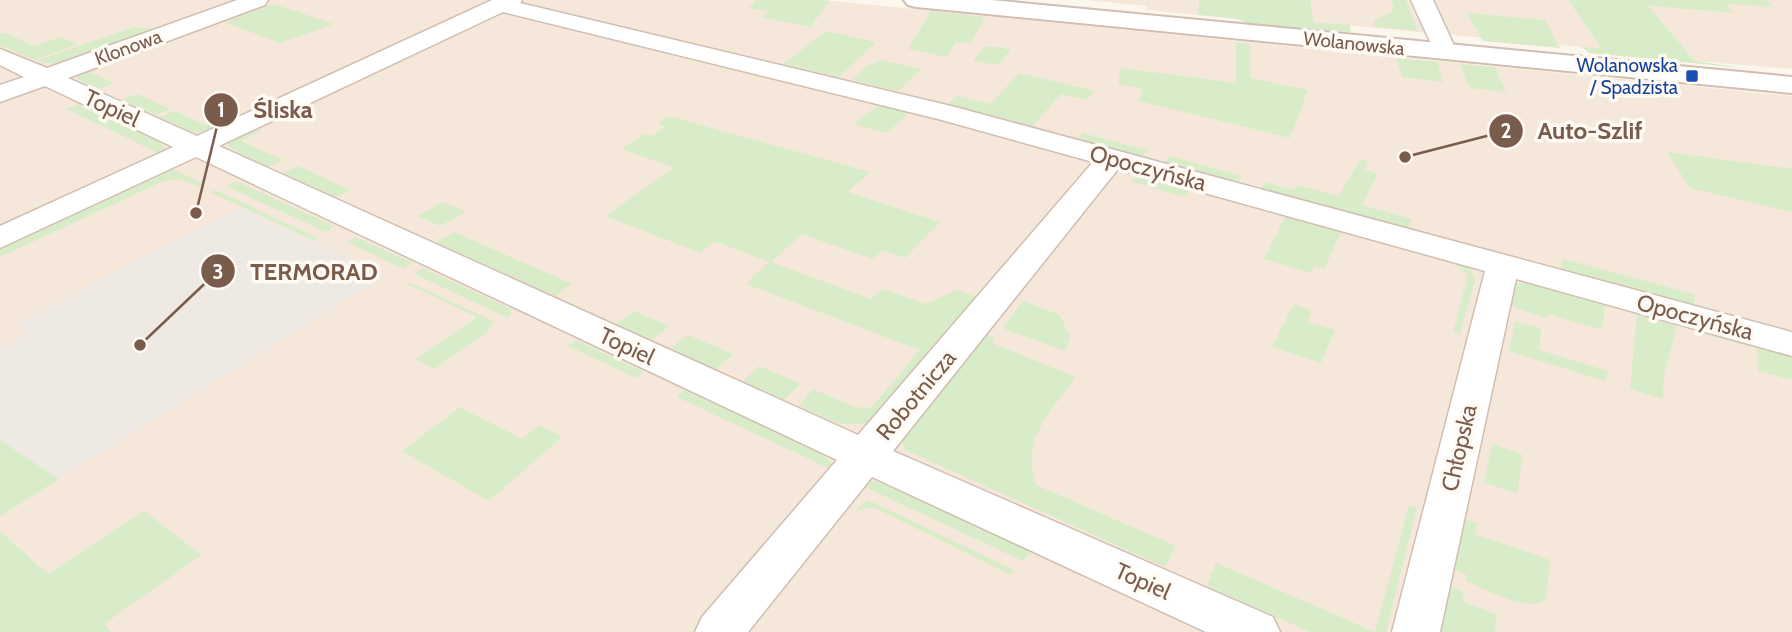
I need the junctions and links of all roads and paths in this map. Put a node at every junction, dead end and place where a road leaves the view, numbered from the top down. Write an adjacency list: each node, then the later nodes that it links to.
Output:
1 (257, 0): 7 (street, Klonowa)
2 (916, 0): 5 (street, Wolanowska)
3 (1423, 0): 5 (street)
4 (506, 3): 10 (street); 11 (street, Opoczyńska)
5 (1445, 52): 8 (street, Wolanowska)
6 (0, 56): 7 (street, Topiel)
7 (47, 77): 9 (street, Klonowa); 10 (street, Topiel)
8 (1792, 85)
9 (0, 94)
10 (194, 147): 12 (street); 15 (street, Topiel)
11 (1112, 158): 13 (street, Opoczyńska); 15 (street, Robotnicza)
12 (0, 238)
13 (1503, 264): 14 (street, Opoczyńska); 18 (street, Chłopska)
14 (1792, 344)
15 (865, 456): 16 (street, Robotnicza); 17 (street, Topiel)
16 (719, 632)
17 (1256, 632)
18 (1416, 632)

